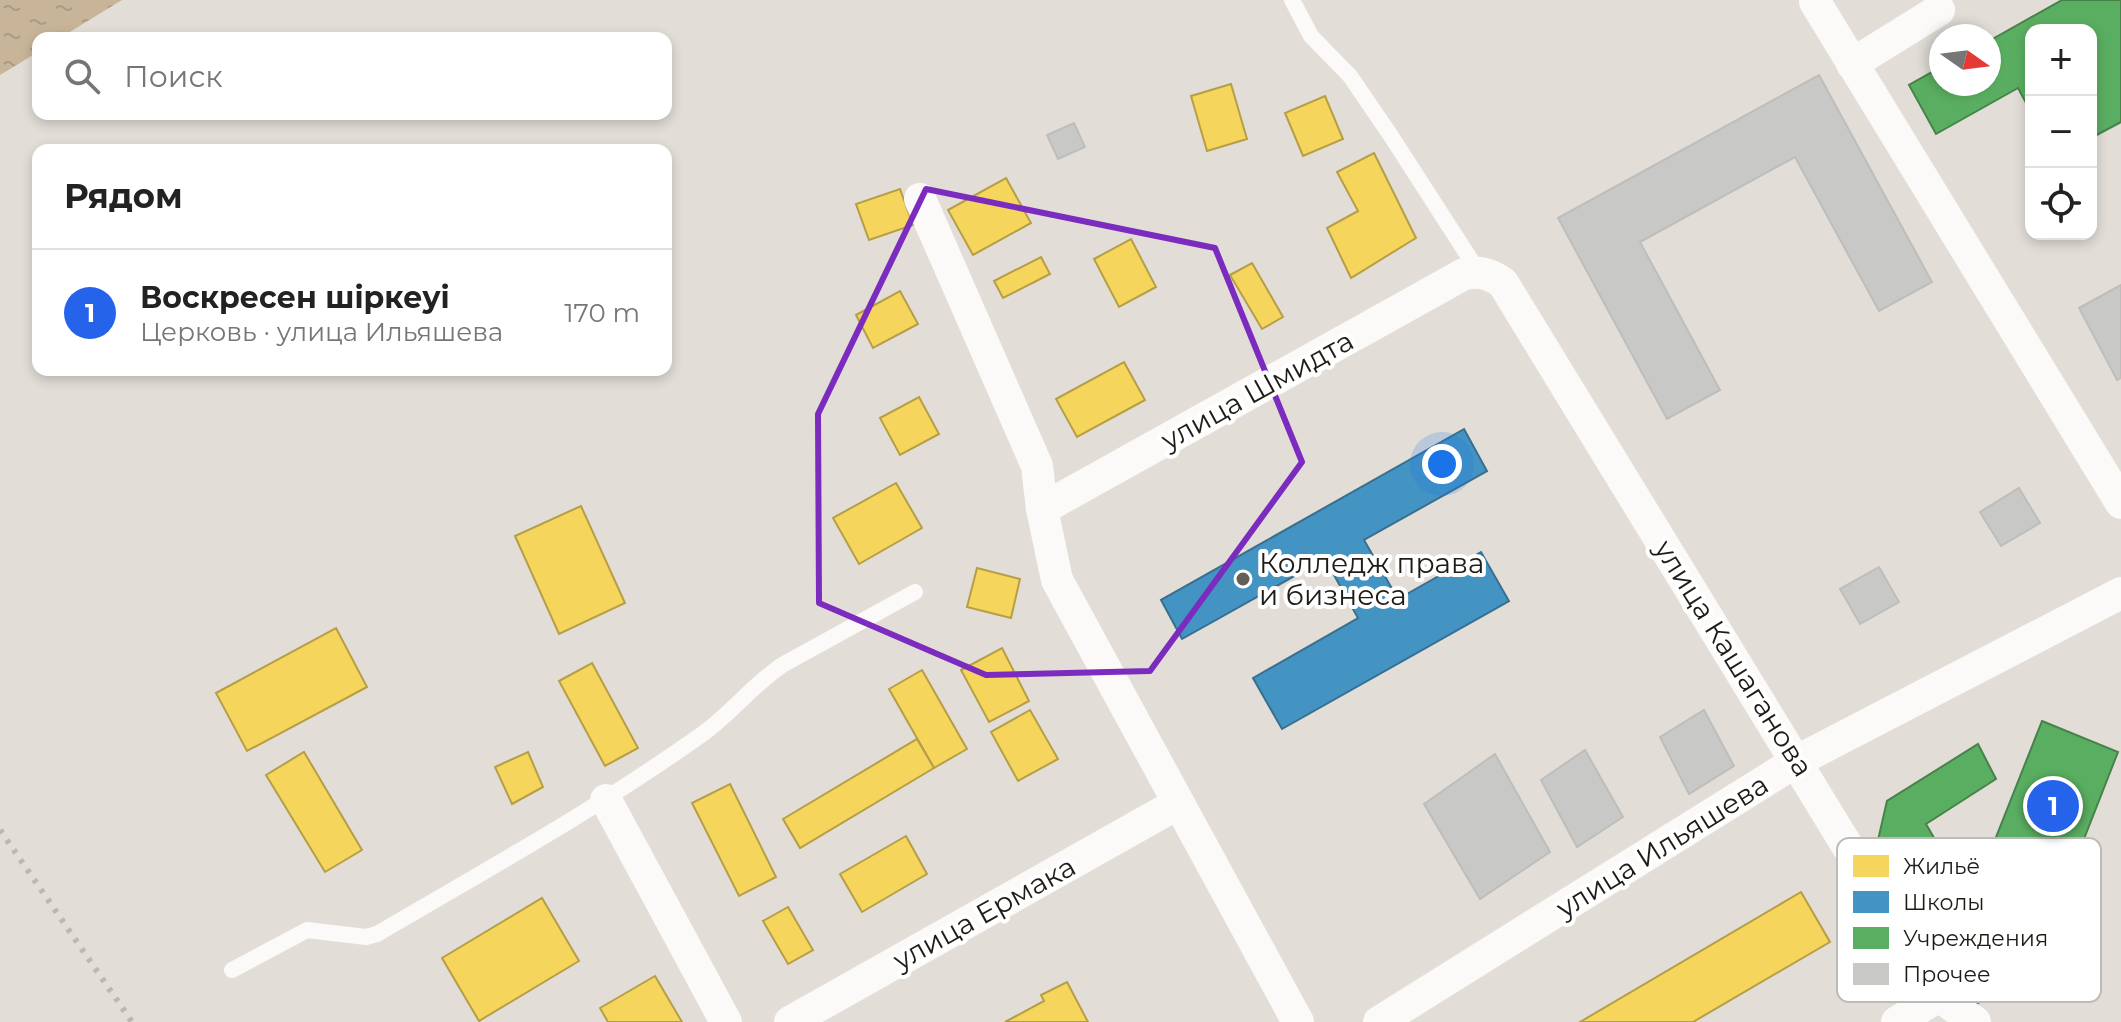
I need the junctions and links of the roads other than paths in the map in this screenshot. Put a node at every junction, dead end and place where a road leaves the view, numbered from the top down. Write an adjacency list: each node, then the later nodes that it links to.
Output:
1 (1292, 0): 6 (lane)
2 (1815, 2): 4 (street)
3 (1939, 10): 4 (street)
4 (1852, 64): 7 (street)
5 (920, 199): 8 (street)
6 (1490, 277): 8 (street, улица Шмидта); 11 (street, улица Кашаганова)
7 (2121, 503)
8 (1042, 509): 13 (street)
9 (915, 592): 12 (lane)
10 (2121, 593): 11 (street, улица Ильяшева)
11 (1797, 761): 14 (street, улица Кашаганова); 21 (street, улица Ильяшева)
12 (606, 800): 15 (lane); 18 (street)
13 (1177, 804): 19 (street, улица Ермака); 20 (street)
14 (1844, 838)
15 (232, 970)
16 (1929, 1002): 22 (street)
17 (1947, 1002): 23 (street, улица Кашаганова)
18 (726, 1022)
19 (790, 1022)
20 (1298, 1022)
21 (1379, 1022)
22 (1897, 1022)
23 (1975, 1022)

